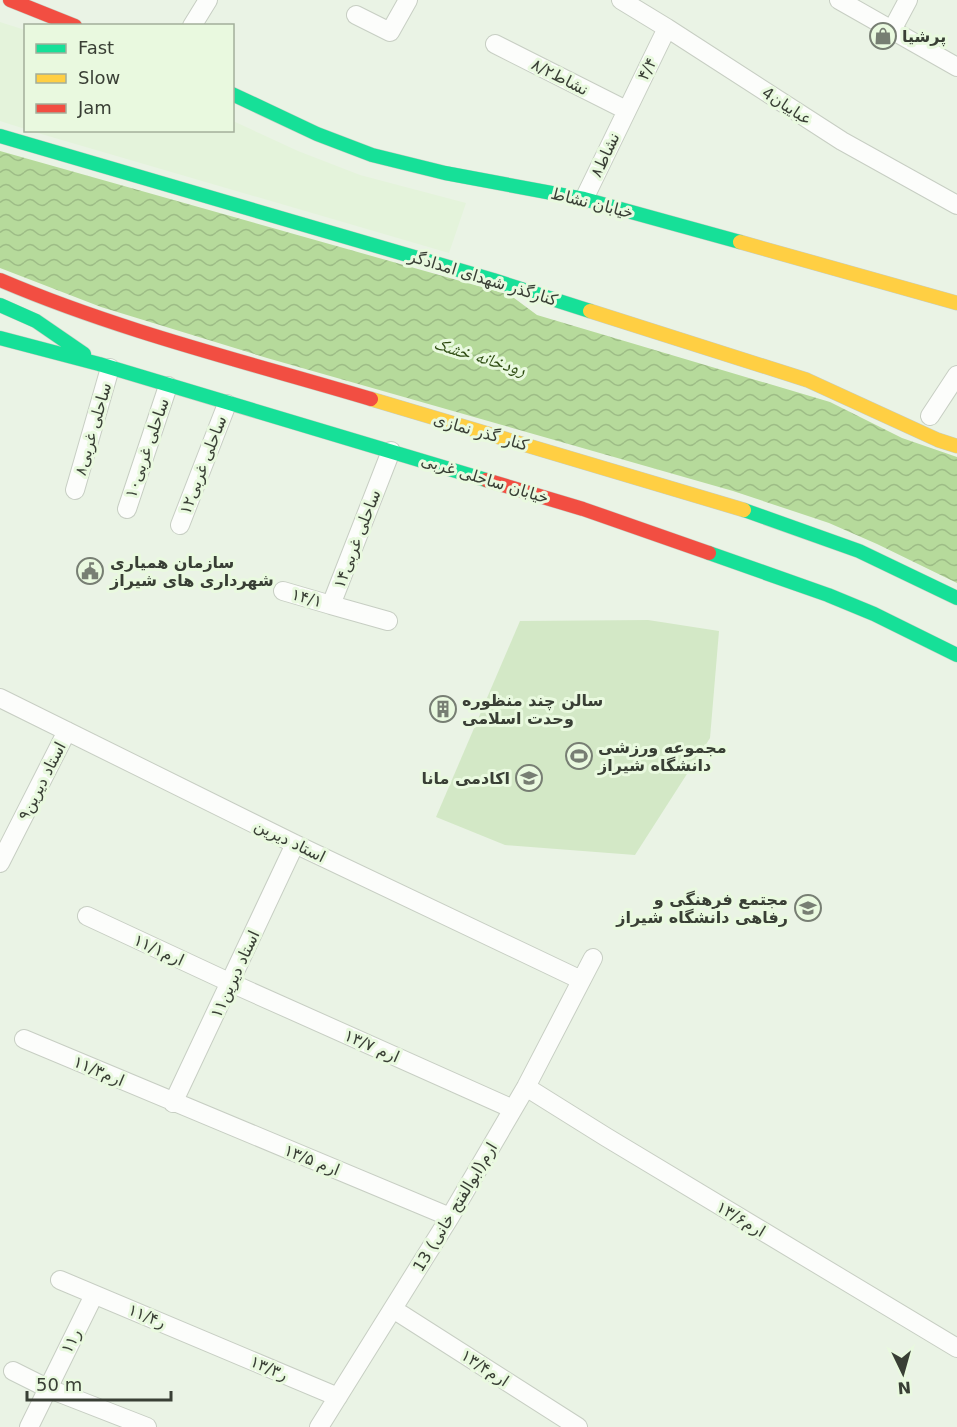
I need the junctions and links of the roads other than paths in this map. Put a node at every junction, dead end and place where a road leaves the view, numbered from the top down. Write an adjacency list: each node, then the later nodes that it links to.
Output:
1 (10, 0): 7 (main road)
2 (208, 0): 10 (street)
3 (408, 0): 8 (street)
4 (621, 0): 11 (street, عباییان4)
5 (839, 0): 12 (street)
6 (908, 0): 12 (street)
7 (30, 3): 9 (main road)
8 (356, 15)
9 (71, 24)
10 (193, 24)
11 (667, 28): 16 (street, ۴/۴); 19 (street, عباییان4)
12 (892, 30): 14 (street)
13 (495, 44): 16 (street, نشاط۸/۲)
14 (957, 67)
15 (234, 95): 18 (main road, خیابان نشاط)
16 (626, 110): 18 (street, نشاط۸)
17 (0, 136): 29 (main road, کنارگذر شهدای امدادگر)
18 (584, 199): 21 (main road, خیابان نشاط)
19 (957, 205)
20 (0, 280): 35 (main road, کنار گذر نمازی)
21 (957, 303)
22 (0, 305): 24 (main road)
23 (0, 338): 24 (main road, خیابان ساحلی غربی)
24 (104, 366): 26 (main road, خیابان ساحلی غربی); 31 (street, ساحلی غربی۸)
25 (957, 375): 28 (street)
26 (168, 386): 27 (main road, خیابان ساحلی غربی); 32 (street, ساحلی غربی۱۰)
27 (227, 404): 30 (main road, خیابان ساحلی غربی); 33 (street, ساحلی غربی۱۲)
28 (930, 416)
29 (957, 446)
30 (392, 451): 36 (street, ساحلی غربی۱۴); 38 (main road, خیابان ساحلی غربی)
31 (75, 490)
32 (127, 509)
33 (180, 525)
34 (283, 591): 36 (street, ۱۴/۱)
35 (957, 598)
36 (331, 605): 37 (street, ساحلی غربی۱۴)
37 (388, 621)
38 (957, 655)
39 (2, 703): 40 (street, استاد دیرین)
40 (67, 731): 41 (street, استاد دیرین); 42 (street, استاد دیرین۹)
41 (295, 844): 45 (street, استاد دیرین); 46 (street, استاد دیرین۱۱)
42 (0, 863)
43 (87, 916): 46 (street, ۱۱/۱ارم)
44 (593, 958): 45 (street, 13 ارم(ابوالفتح خانی))
45 (580, 980): 48 (street, 13 ارم(ابوالفتح خانی))
46 (231, 983): 49 (street, استاد دیرین۱۱); 50 (street, ۱۳/۷ ارم)
47 (24, 1039): 49 (street, ۱۱/۳ارم)
48 (526, 1087): 50 (street, 13 ارم(ابوالفتح خانی)); 56 (street, ۱۳/۶ارم)
49 (173, 1103): 51 (street, ۱۳/۵ ارم)
50 (513, 1109): 51 (street, 13 ارم(ابوالفتح خانی))
51 (450, 1217): 54 (street, 13 ارم(ابوالفتح خانی))
52 (60, 1280): 53 (street, ۱۱/۴ر)
53 (94, 1295): 55 (street, ۱۱/۴ر); 58 (street, ۱۱ر)
54 (393, 1309): 59 (street, 13 ارم(ابوالفتح خانی)); 63 (street, ۱۳/۴ارم)
55 (200, 1338): 59 (street, ۱۳/۳ر)
56 (957, 1348)
57 (13, 1371): 58 (street)
58 (47, 1388): 60 (street, ۱۱ر); 61 (street)
59 (338, 1397): 62 (street, 13 ارم(ابوالفتح خانی))
60 (29, 1427)
61 (147, 1427)
62 (319, 1427)
63 (578, 1427)

